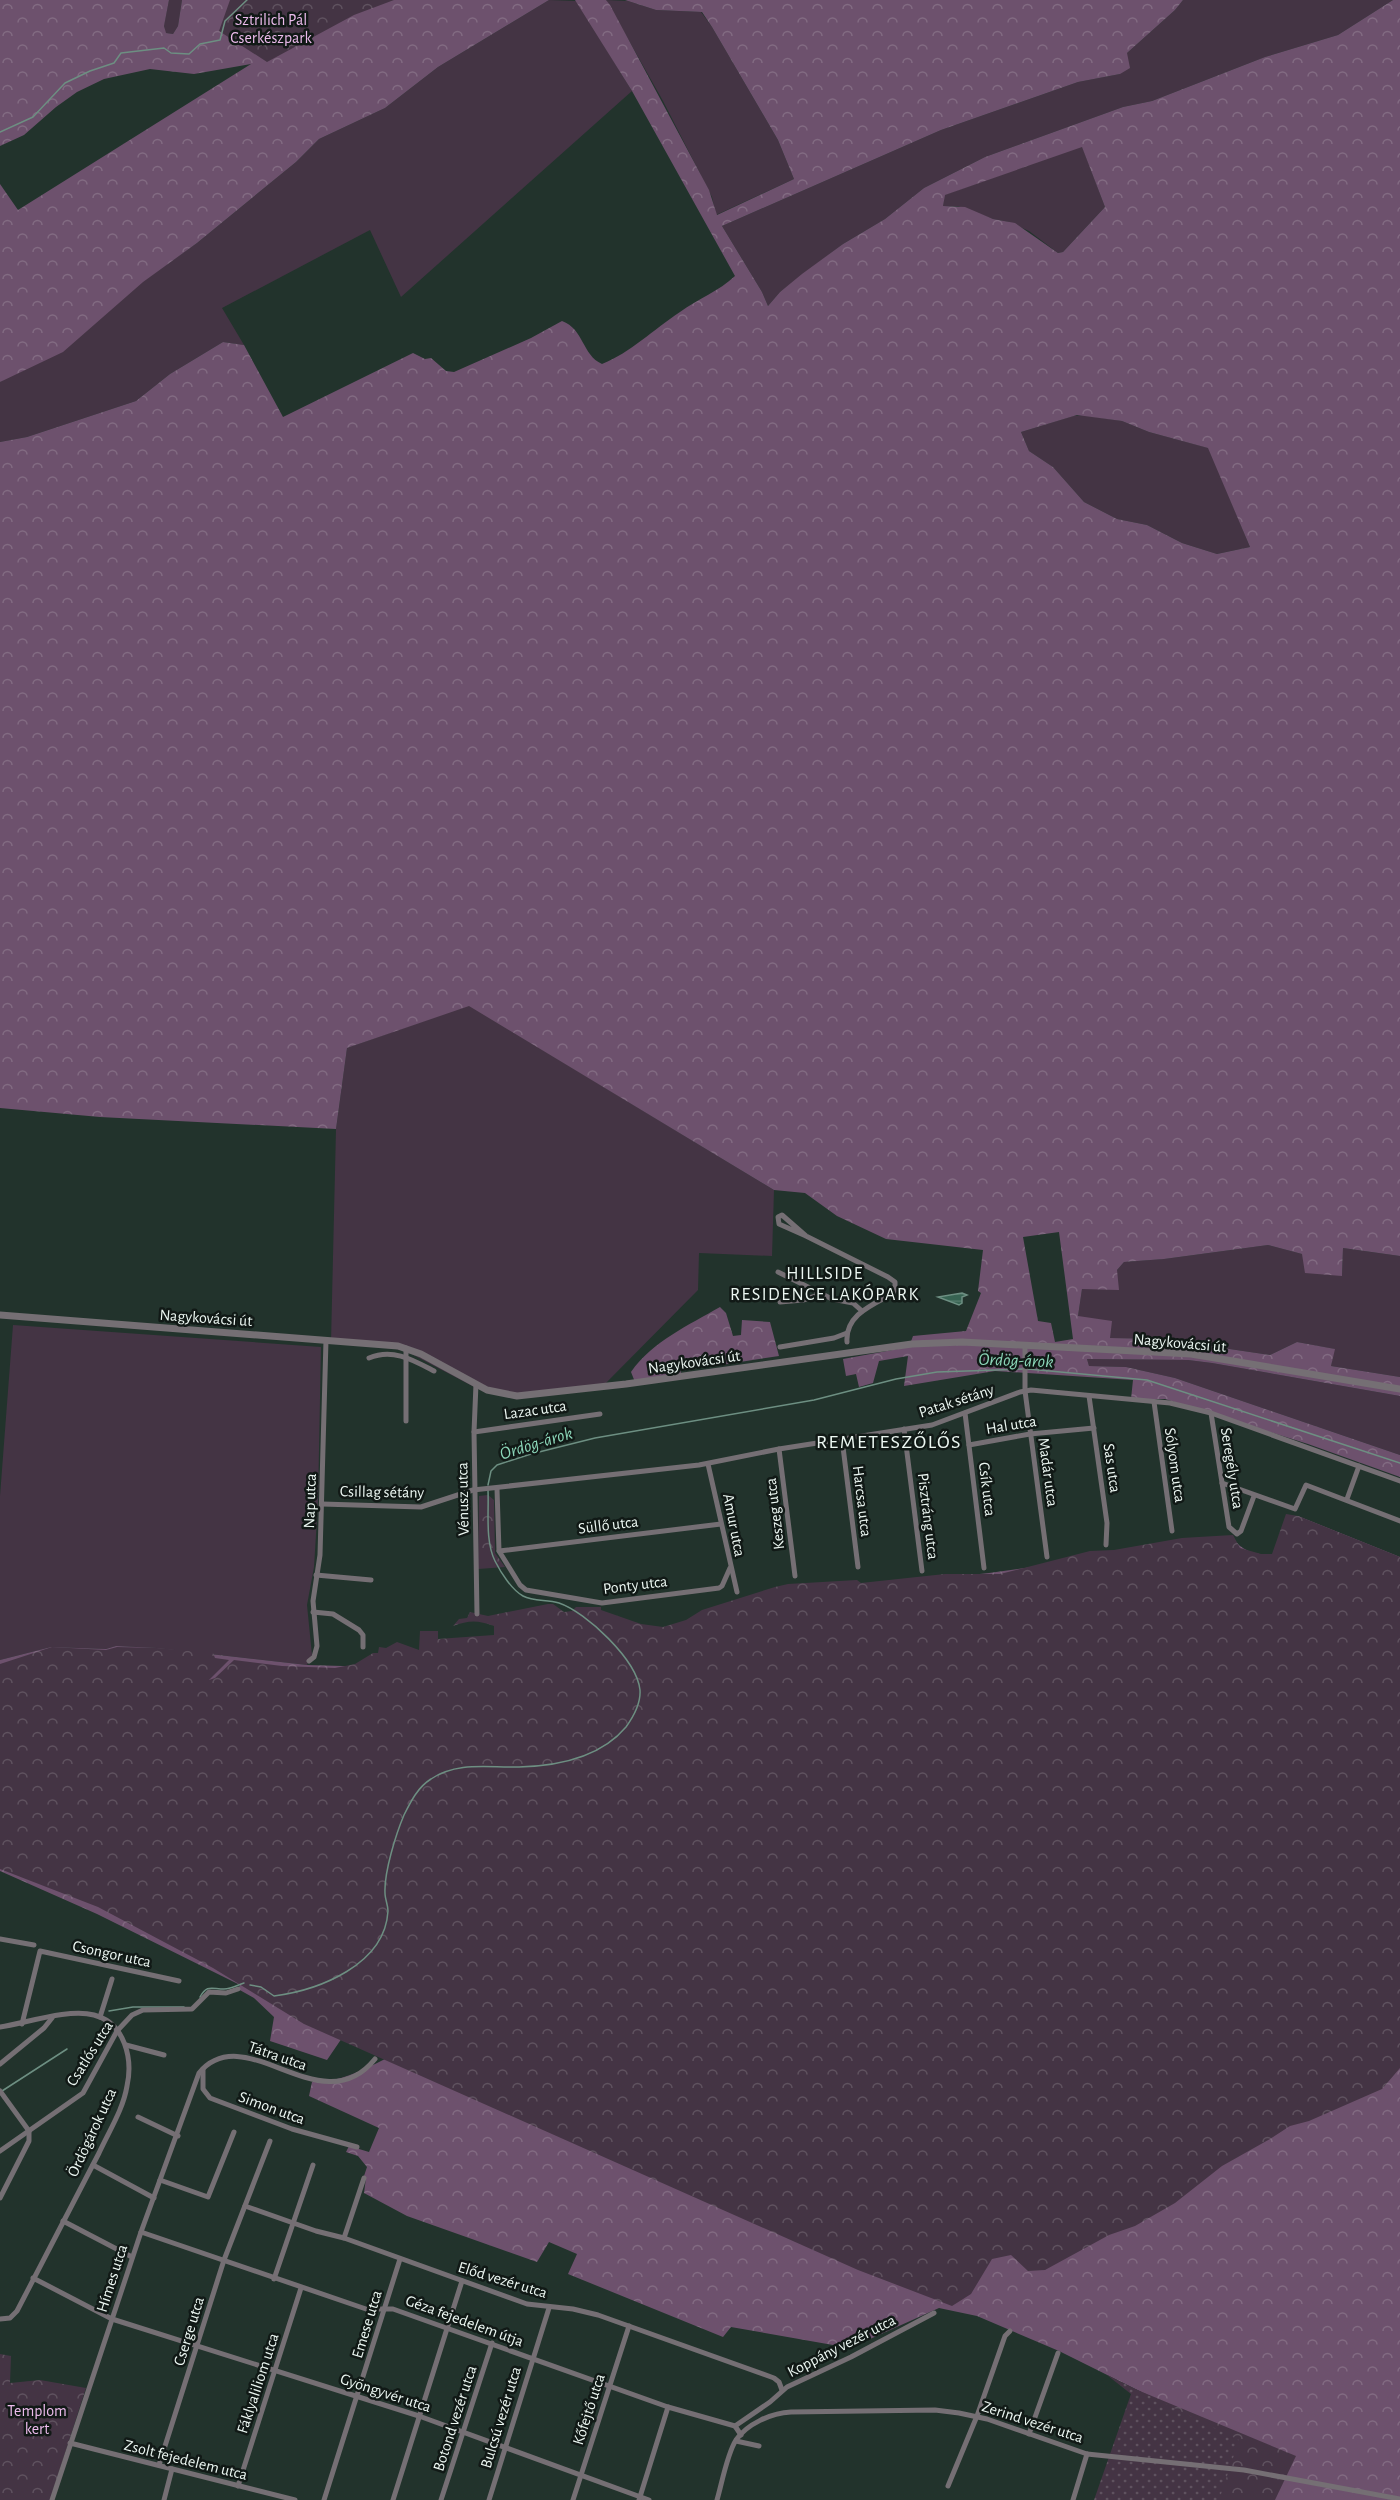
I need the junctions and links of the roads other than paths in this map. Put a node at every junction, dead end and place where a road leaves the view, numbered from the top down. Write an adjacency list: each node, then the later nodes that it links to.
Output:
1 (806, 1236): 1 (street); 5 (street)
2 (778, 1272): 3 (street)
3 (822, 1294): 4 (street); 5 (street)
4 (780, 1302)
5 (862, 1311): 7 (street)
6 (0, 1315): 8 (street, Nagykovácsi út)
7 (847, 1333): 9 (street); 11 (street)
8 (326, 1340): 12 (street, Nagykovácsi út); 40 (street, Nap utca)
9 (847, 1342)
10 (1025, 1346): 16 (street, Nagykovácsi út); 17 (street, Nagykovácsi út); 18 (street, Madár utca)
11 (780, 1347)
12 (406, 1348): 13 (street); 16 (street, Nagykovácsi út)
13 (406, 1356): 14 (street); 15 (street); 24 (street)
14 (369, 1358)
15 (434, 1371)
16 (476, 1384): 27 (street, Vénusz utca)
17 (1400, 1389)
18 (1025, 1391): 19 (street, Patak sétány); 21 (street, Patak sétány); 28 (street, Madár utca)
19 (1089, 1396): 20 (street, Patak sétány); 25 (street, Sas utca)
20 (1154, 1402): 22 (street, Patak sétány); 43 (street, Sólyom utca)
21 (965, 1413): 26 (street, Patak sétány); 30 (street, Csík utca)
22 (1211, 1413): 33 (street, Patak sétány); 35 (street, Seregély utca)
23 (600, 1414): 27 (street, Lazac utca)
24 (406, 1421)
25 (1094, 1428): 28 (street, Hal utca); 44 (street, Sas utca)
26 (904, 1429): 29 (street, Patak sétány); 50 (street, Pisztráng utca)
27 (474, 1432): 37 (street, Vénusz utca)
28 (1030, 1434): 30 (street, Hal utca); 46 (street, Madár utca)
29 (842, 1439): 31 (street, Patak sétány); 47 (street, Harcsa utca)
30 (969, 1445): 49 (street, Csík utca)
31 (779, 1449): 32 (street, Patak sétány); 52 (street, Keszeg utca)
32 (708, 1464): 36 (street, Patak sétány); 42 (street, Amur utca)
33 (1359, 1466): 34 (street, Patak sétány); 39 (street)
34 (1400, 1481)
35 (1222, 1483): 38 (street); 38 (street, Seregély utca)
36 (497, 1489): 37 (street, Patak sétány); 45 (street)
37 (477, 1490): 40 (street, Csillag sétány); 56 (street, Vénusz utca)
38 (1254, 1496): 39 (street)
39 (1347, 1499): 41 (street)
40 (322, 1504): 51 (street, Nap utca)
41 (1400, 1521)
42 (721, 1524): 45 (street, Süllő utca); 48 (street, Amur utca)
43 (1172, 1531)
44 (1106, 1545)
45 (499, 1551): 48 (street, Ponty utca)
46 (1047, 1557)
47 (858, 1567)
48 (729, 1568): 54 (street, Amur utca)
49 (984, 1568)
50 (922, 1571)
51 (316, 1575): 53 (street); 55 (street, Nap utca)
52 (795, 1576)
53 (371, 1580)
54 (736, 1592)
55 (313, 1612): 57 (street); 58 (street, Nap utca)
56 (477, 1614)
57 (363, 1647)
58 (309, 1661)
59 (0, 1939): 60 (street)
60 (34, 1945)
61 (112, 1979): 64 (street)
62 (179, 1981): 66 (street, Csongor utca)
63 (238, 1989): 68 (street, Csatlós utca)
64 (100, 2017): 65 (street); 68 (street, Ördögárok utca)
65 (52, 2018): 66 (street); 72 (street)
66 (22, 2024): 67 (street)
67 (0, 2027)
68 (117, 2031): 69 (street, Ördögárok utca); 76 (street, Csatlós utca)
69 (126, 2045): 70 (street); 82 (street, Ördögárok utca)
70 (164, 2055)
71 (375, 2059): 73 (street, Tátra utca)
72 (0, 2064)
73 (203, 2068): 78 (street, Hímes utca); 80 (street, Simon utca)
74 (0, 2091): 76 (street)
75 (138, 2117): 78 (street)
76 (29, 2132): 81 (street, Csatlós utca); 86 (street)
77 (234, 2132): 85 (street)
78 (177, 2136): 85 (street, Hímes utca)
79 (270, 2141): 88 (street, Cserge utca)
80 (357, 2146)
81 (0, 2151)
82 (93, 2164): 87 (street); 89 (street, Ördögárok utca)
83 (313, 2164): 90 (street)
84 (364, 2178): 92 (street)
85 (160, 2180): 87 (street, Hímes utca)
86 (0, 2198)
87 (153, 2198): 91 (street, Hímes utca)
88 (245, 2206): 90 (street, Előd vezér utca); 95 (street, Cserge utca)
89 (63, 2222): 93 (street); 96 (street, Ördögárok utca)
90 (293, 2222): 92 (street, Előd vezér utca); 97 (street)
91 (141, 2232): 93 (street, Hímes utca); 95 (street, Géza fejedelem útja)
92 (344, 2238): 94 (street, Előd vezér utca)
93 (132, 2257): 104 (street, Hímes utca)
94 (400, 2259): 98 (street, Előd vezér utca); 100 (street, Emese utca)
95 (224, 2260): 97 (street, Géza fejedelem útja); 109 (street, Cserge utca)
96 (33, 2278): 103 (street, Ördögárok utca); 104 (street, Gyöngyvér utca)
97 (274, 2279): 99 (street, Géza fejedelem útja)
98 (462, 2282): 101 (street, Előd vezér utca); 106 (street)
99 (301, 2288): 100 (street, Géza fejedelem útja); 112 (street, Fáklyaliliom utca)
100 (385, 2308): 106 (street, Géza fejedelem útja); 115 (street, Emese utca)
101 (549, 2308): 105 (street, Előd vezér utca); 111 (street, Bulcsú vezér utca)
102 (934, 2313): 114 (street, Koppány vezér utca)
103 (0, 2319)
104 (112, 2319): 109 (street, Gyöngyvér utca); 124 (street, Hímes utca)
105 (629, 2326): 113 (street, Kőfejtő utca); 114 (street, Előd vezér utca)
106 (448, 2328): 108 (street, Géza fejedelem útja); 117 (street)
107 (1010, 2331): 118 (street)
108 (492, 2343): 111 (street, Géza fejedelem útja); 120 (street, Botond vezér utca)
109 (198, 2346): 112 (street, Gyöngyvér utca); 128 (street, Cserge utca)
110 (1058, 2353): 121 (street)
111 (532, 2358): 113 (street, Géza fejedelem útja); 126 (street, Bulcsú vezér utca)
112 (275, 2370): 115 (street, Gyöngyvér utca); 131 (street, Fáklyaliliom utca)
113 (611, 2385): 116 (street, Géza fejedelem útja); 130 (street, Kőfejtő utca)
114 (782, 2390): 119 (street, Koppány vezér utca)
115 (357, 2396): 117 (street, Gyöngyvér utca); 139 (street, Emese utca)
116 (669, 2407): 119 (street, Géza fejedelem útja); 134 (street)
117 (419, 2416): 120 (street, Gyöngyvér utca); 140 (street)
118 (977, 2416): 121 (street, Zerind vezér utca); 122 (street, Zerind vezér utca); 132 (street)
119 (735, 2426): 122 (street)
120 (464, 2432): 126 (street, Gyöngyvér utca); 141 (street, Botond vezér utca)
121 (1029, 2434): 127 (street, Zerind vezér utca)
122 (741, 2435): 123 (street, Zerind vezér utca)
123 (736, 2441): 125 (street); 145 (street)
124 (70, 2444): 128 (street, Zsolt fejedelem utca); 136 (street, Hímes utca)
125 (759, 2446)
126 (505, 2447): 130 (street, Gyöngyvér utca); 142 (street, Bulcsú vezér utca)
127 (1088, 2454): 135 (street, Zerind vezér utca); 146 (street)
128 (159, 2465): 129 (street, Zsolt fejedelem utca)
129 (172, 2469): 131 (street, Zsolt fejedelem utca); 137 (street)
130 (581, 2475): 134 (street, Gyöngyvér utca); 143 (street, Kőfejtő utca)
131 (238, 2486): 133 (street, Zsolt fejedelem utca)
132 (948, 2486)
133 (277, 2498): 138 (street, Zsolt fejedelem utca)
134 (639, 2499): 144 (street, Gyöngyvér utca)
135 (1400, 2499)
136 (52, 2500)
137 (164, 2500)
138 (295, 2500)
139 (324, 2500)
140 (393, 2500)
141 (441, 2500)
142 (489, 2500)
143 (573, 2500)
144 (649, 2500)
145 (717, 2500)
146 (1073, 2500)

